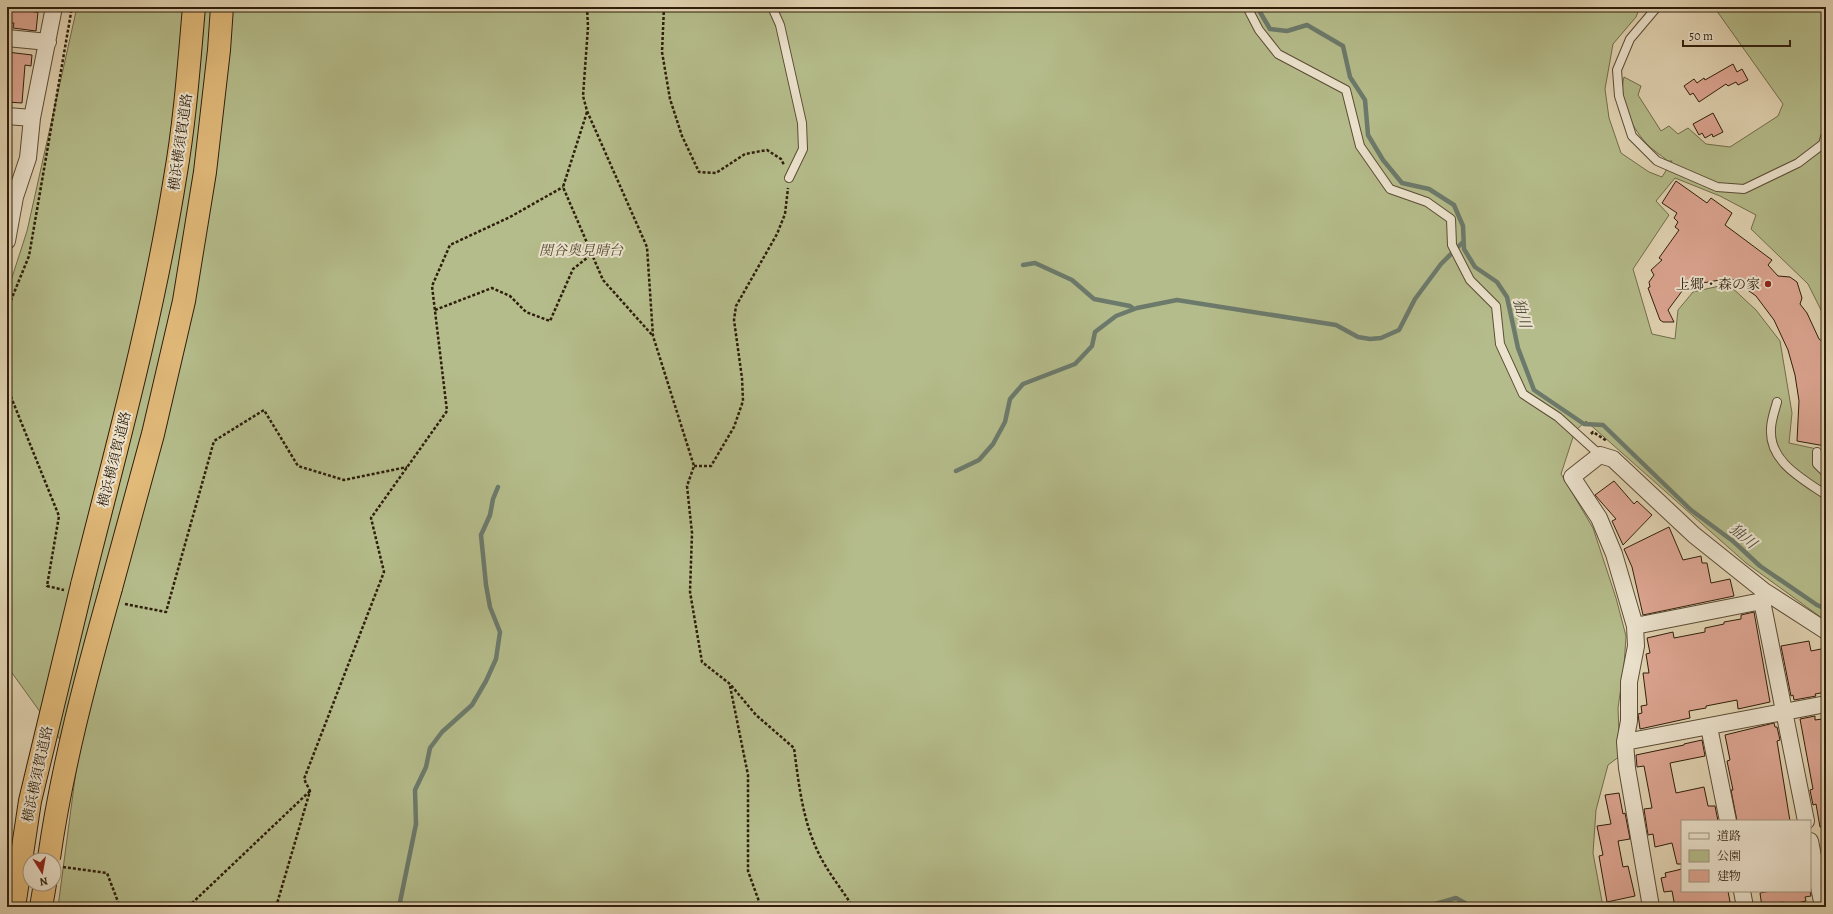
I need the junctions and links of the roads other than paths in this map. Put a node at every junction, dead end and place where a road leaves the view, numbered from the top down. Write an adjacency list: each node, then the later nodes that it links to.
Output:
1 (54, 7): 8 (street)
2 (194, 7): 33 (highway, 横浜横須賀道路, bridge)
3 (222, 7): 30 (highway, 横浜横須賀道路, bridge)
4 (772, 7): 12 (lane)
5 (1247, 7): 17 (lane)
6 (1657, 7): 11 (lane)
7 (7, 38): 8 (street)
8 (48, 42): 10 (street)
9 (7, 116): 10 (street)
10 (32, 118): 13 (street)
11 (1826, 134)
12 (789, 178)
13 (11, 197): 14 (street)
14 (7, 241)
15 (1777, 402): 19 (lane)
16 (1817, 452): 18 (lane)
17 (1600, 455): 20 (street); 21 (street)
18 (1826, 473)
19 (1826, 495)
20 (1763, 596): 21 (street); 22 (street); 24 (street)
21 (1635, 626): 26 (street)
22 (1826, 631)
23 (1826, 704): 24 (street)
24 (1784, 712): 25 (street); 28 (street)
25 (1709, 727): 26 (street); 27 (street)
26 (1626, 742): 35 (street)
27 (1728, 820)
28 (1806, 820)
29 (1811, 846): 37 (street)
30 (56, 852)
31 (44, 892): 34 (highway)
32 (1742, 892): 36 (street)
33 (14, 907)
34 (41, 907)
35 (1652, 907)
36 (1745, 907)
37 (1823, 907)

